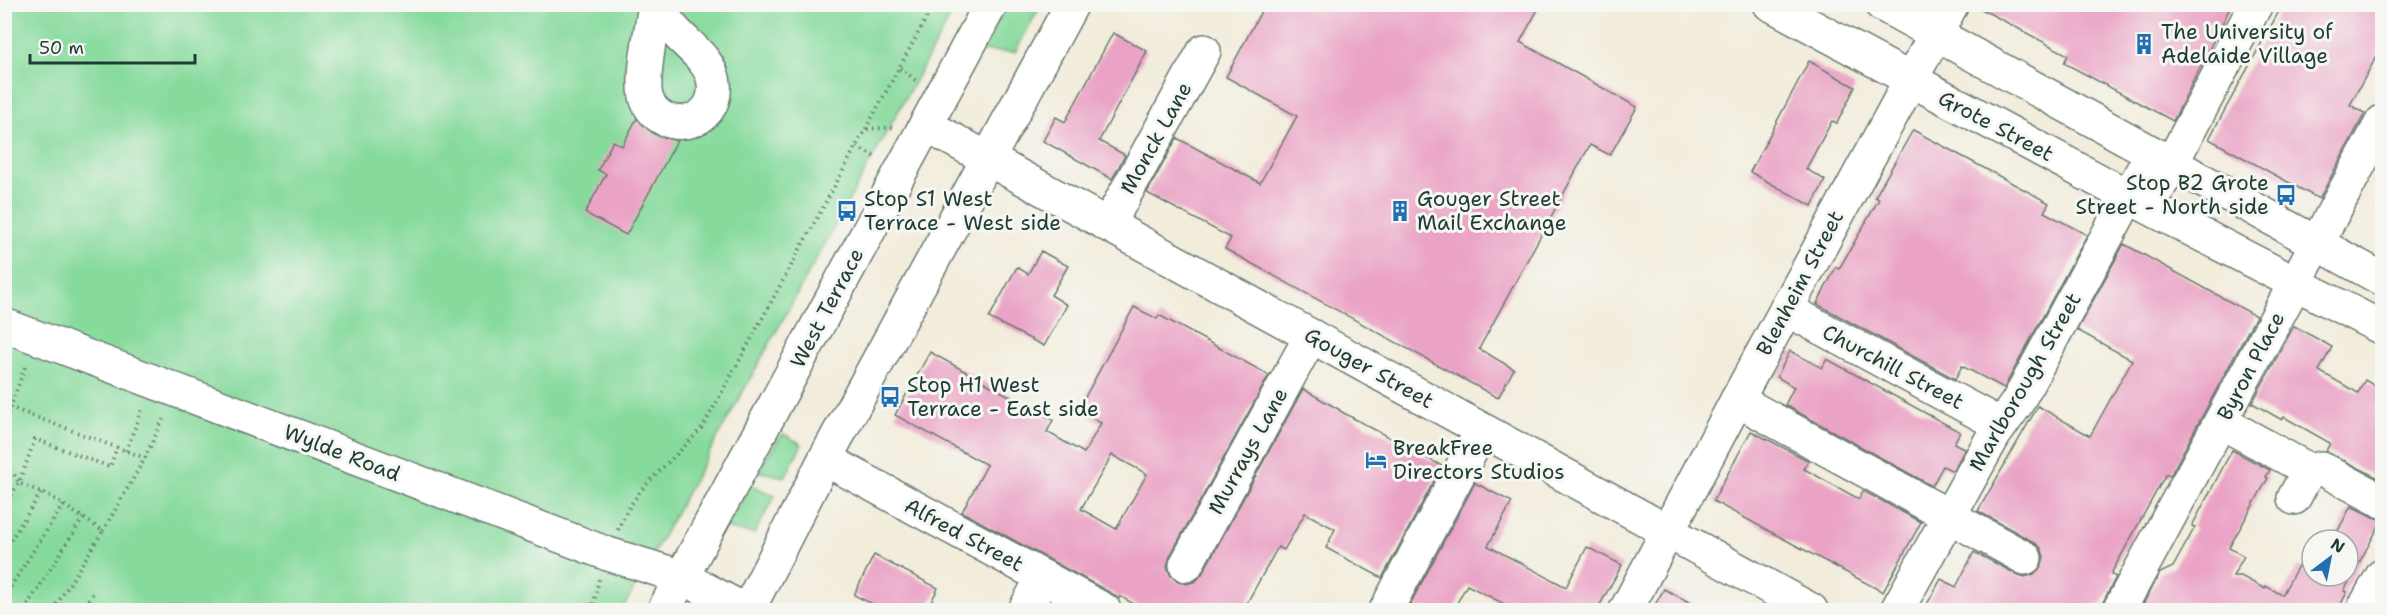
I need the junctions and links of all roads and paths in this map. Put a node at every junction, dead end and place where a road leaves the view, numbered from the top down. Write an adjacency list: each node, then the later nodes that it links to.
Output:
1 (655, 4): 2 (street)
2 (660, 4)
3 (934, 4): 15 (path)
4 (991, 4): 14 (street, West Terrace)
5 (1072, 4): 18 (street)
6 (1770, 4): 12 (street, Grote Street)
7 (1881, 4): 10 (street)
8 (1952, 4): 10 (street, Blenheim Street)
9 (2256, 4): 17 (street, Marlborough Street)
10 (1936, 35): 12 (street, Blenheim Street); 17 (street)
11 (1204, 51): 20 (street, Monck Lane)
12 (1911, 80): 19 (street, Grote Street); 24 (street, Blenheim Street)
13 (2382, 122): 21 (street, Byron Place)
14 (926, 125): 18 (street, Gouger Street); 61 (street, West Terrace)
15 (858, 147): 16 (path); 57 (path)
16 (875, 157)
17 (2162, 158): 19 (street, Marlborough Street); 21 (street)
18 (988, 159): 20 (street, Gouger Street); 43 (street)
19 (2138, 202): 23 (street, Grote Street); 38 (street, Marlborough Street)
20 (1108, 225): 27 (street, Gouger Street)
21 (2318, 244): 22 (street); 23 (street, Byron Place)
22 (2382, 279)
23 (2297, 283): 26 (street, Grote Street); 36 (street, Byron Place)
24 (1786, 309): 31 (street, Blenheim Street); 38 (street, Churchill Street)
25 (4, 325): 57 (street, Wylde Road)
26 (2382, 328)
27 (1311, 336): 39 (street, Gouger Street); 59 (street, Murrays Lane)
28 (9, 360): 30 (path)
29 (26, 367): 33 (path)
30 (4, 371)
31 (1737, 400): 52 (street); 55 (street, Blenheim Street)
32 (4, 405): 33 (path)
33 (11, 408): 37 (path); 40 (path)
34 (142, 409): 41 (path)
35 (163, 419): 42 (path)
36 (2221, 422): 48 (street); 79 (street, Byron Place)
37 (4, 425)
38 (2001, 425): 52 (street, Marlborough Street)
39 (1482, 430): 55 (street, Gouger Street); 75 (street)
40 (117, 447): 41 (path); 46 (path)
41 (126, 451): 42 (path)
42 (146, 458): 54 (path)
43 (825, 459): 62 (street, Alfred Street); 72 (street)
44 (2321, 468): 49 (street)
45 (4, 469): 46 (path)
46 (19, 483): 47 (path); 50 (path)
47 (41, 493): 51 (path); 56 (path)
48 (2295, 498)
49 (2382, 501)
50 (4, 505)
51 (63, 505): 53 (path); 64 (path)
52 (1949, 516): 58 (street); 78 (street, Marlborough Street)
53 (83, 518): 54 (path); 66 (path)
54 (104, 531): 67 (path)
55 (1667, 531): 76 (street, Blenheim Street); 77 (street, Gouger Street)
56 (4, 550)
57 (608, 554): 61 (street, Wylde Road); 70 (path)
58 (2025, 558)
59 (1186, 565)
60 (2382, 576): 80 (street)
61 (682, 577): 71 (street, West Terrace); 72 (street, Wylde Road)
62 (1043, 578): 73 (street); 74 (street, Alfred Street)
63 (95, 590): 68 (path)
64 (4, 597)
65 (114, 603): 69 (path)
66 (24, 610)
67 (53, 610)
68 (82, 610)
69 (109, 610)
70 (592, 610)
71 (664, 610)
72 (746, 610)
73 (1025, 610)
74 (1104, 610)
75 (1386, 610)
76 (1626, 610)
77 (1812, 610)
78 (1897, 610)
79 (2119, 610)
80 (2363, 610)

